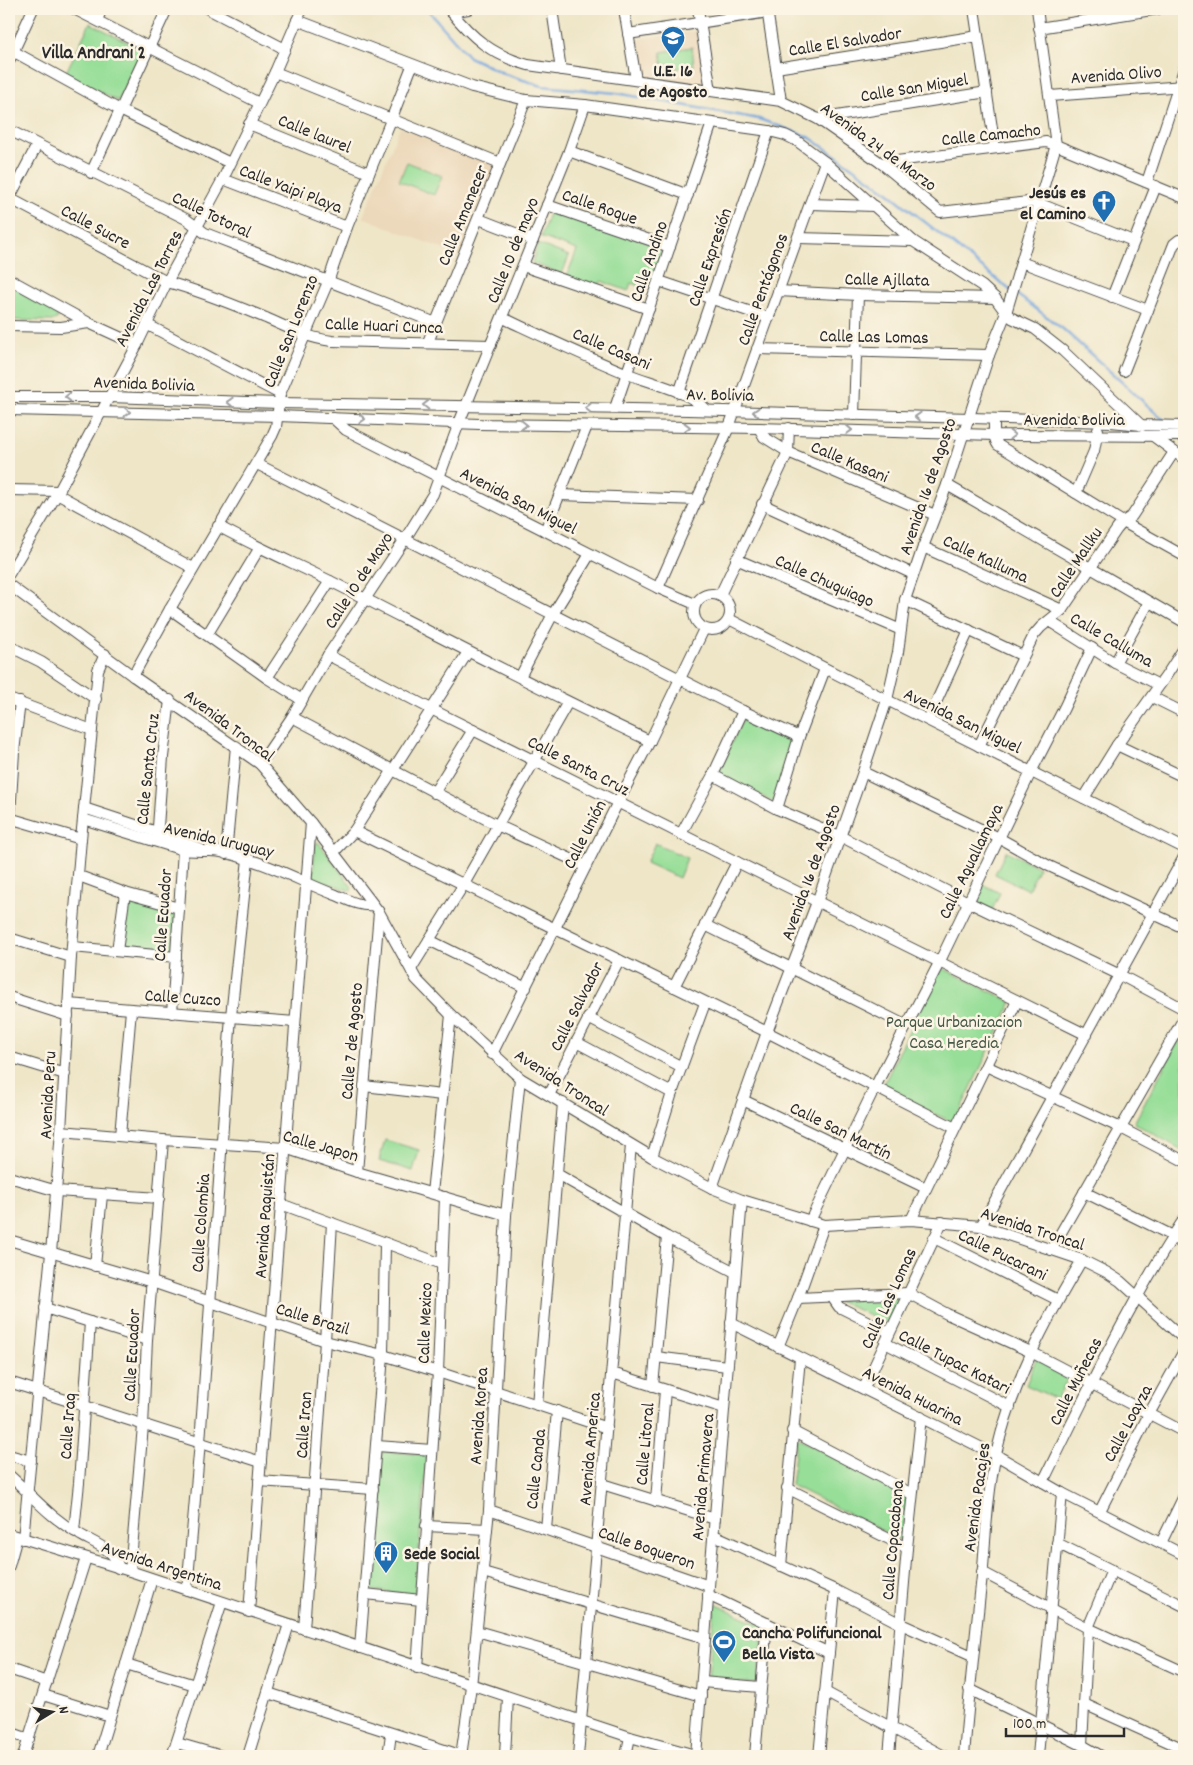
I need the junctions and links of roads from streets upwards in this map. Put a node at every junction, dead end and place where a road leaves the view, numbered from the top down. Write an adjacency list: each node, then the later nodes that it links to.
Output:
1 (33, 9): 25 (street)
2 (74, 9): 17 (street)
3 (102, 9): 17 (street)
4 (167, 9): 23 (street)
5 (208, 9): 24 (street)
6 (302, 9): 18 (street, Avenida Las Torres)
7 (468, 9): 15 (street)
8 (552, 9): 29 (street)
9 (624, 9): 21 (street)
10 (698, 9): 19 (street)
11 (788, 9): 16 (street)
12 (974, 9): 22 (street)
13 (1037, 9): 20 (street, Avenida 16 de Agosto)
14 (1158, 9): 20 (street)
15 (450, 10): 29 (street, Avenida 24 de Marzo)
16 (767, 10): 19 (street); 27 (street)
17 (97, 20): 23 (street)
18 (297, 20): 24 (street, Avenida Las Torres); 26 (street)
19 (700, 22): 21 (street); 33 (street)
20 (1040, 28): 35 (street, Avenida 16 de Agosto)
21 (628, 34): 31 (street)
22 (978, 36): 27 (street, Calle El Salvador); 34 (street)
23 (149, 48): 38 (street); 40 (street)
24 (285, 49): 30 (street, Avenida Las Torres)
25 (10, 53): 40 (street)
26 (412, 66): 36 (street); 42 (street, Calle San Lorenzo)
27 (776, 68): 37 (street)
28 (1184, 69): 32 (street)
29 (561, 70): 31 (street, Avenida 24 de Marzo)
30 (274, 72): 38 (street, Avenida Las Torres); 42 (street)
31 (636, 80): 33 (street, Avenida 24 de Marzo)
32 (1182, 86): 35 (street, Avenida Olivo); 58 (street)
33 (711, 90): 37 (street, Avenida 24 de Marzo)
34 (987, 92): 41 (street, Calle San Miguel); 49 (street)
35 (1050, 96): 48 (street, Avenida 16 de Agosto)
36 (526, 100): 39 (street); 54 (street, Calle Amanecer)
37 (781, 101): 41 (street, Avenida 24 de Marzo)
38 (259, 103): 44 (street, Avenida Las Torres)
39 (584, 105): 43 (street); 50 (street, Calle 10 de mayo)
40 (120, 110): 52 (street); 55 (street)
41 (818, 119): 53 (street, Avenida 24 de Marzo)
42 (391, 120): 54 (street); 56 (street, Calle San Lorenzo)
43 (712, 123): 46 (street); 59 (street, Calle Andino)
44 (248, 124): 52 (street, Avenida Las Torres); 56 (street, Calle laurel)
45 (9, 130): 47 (street, Calle Totoral)
46 (769, 130): 51 (street); 85 (street, Calle Expresión)
47 (37, 145): 55 (street, Calle Totoral); 60 (street)
48 (1056, 145): 49 (street, Calle Camacho); 58 (street, Calle Camacho); 62 (street, Avenida 16 de Agosto)
49 (995, 148): 53 (street, Calle Camacho)
50 (569, 151): 59 (street); 64 (street, Calle 10 de mayo)
51 (825, 162): 63 (street, Calle Pentágonos); 65 (street)
52 (230, 163): 57 (street, Avenida Las Torres)
53 (881, 163): 62 (street, Avenida 24 de Marzo)
54 (500, 164): 66 (street, Calle Amanecer)
55 (91, 172): 67 (street, Calle Totoral)
56 (369, 173): 68 (street, Calle San Lorenzo)
57 (223, 179): 67 (street, Avenida Las Torres); 68 (street, Calle Yaipi Playa)
58 (1151, 184): 61 (street, Calle Camacho); 73 (street)
59 (688, 194): 74 (street, Calle Andino)
60 (9, 198): 79 (street, Calle Sucre)
61 (1184, 198)
62 (1038, 203): 73 (street); 75 (street, Avenida 16 de Agosto)
63 (810, 204): 65 (street); 69 (street, Calle Pentágonos)
64 (547, 205): 70 (street, Calle 10 de mayo); 74 (street, Calle Roque)
65 (875, 206): 72 (street)
66 (479, 219): 70 (street); 92 (street, Calle Amanecer)
67 (198, 227): 79 (street, Avenida Las Torres); 80 (street, Calle Totoral)
68 (347, 227): 80 (street, Calle San Lorenzo)
69 (798, 238): 72 (street); 81 (street, Calle Pentágonos)
70 (533, 240): 76 (street, Calle 10 de mayo)
71 (1184, 240): 87 (street)
72 (913, 241): 84 (street)
73 (1133, 242): 83 (street)
74 (670, 247): 78 (street, Calle Andino)
75 (1021, 262): 83 (street); 88 (street, Avenida 16 de Agosto)
76 (523, 266): 86 (street); 89 (street, Calle 10 de mayo)
77 (9, 279): 91 (street)
78 (658, 281): 85 (street); 86 (street, Calle Andino)
79 (167, 282): 93 (street, Avenida Las Torres); 95 (street, Calle Huari Cunca)
80 (328, 282): 92 (street, Calle Totoral); 95 (street, Calle San Lorenzo)
81 (778, 292): 82 (street, Calle Ajllata); 90 (street, Calle Pentágonos)
82 (858, 295): 84 (street, Calle Ajllata); 100 (street)
83 (1112, 297): 87 (street)
84 (995, 298): 88 (street)
85 (712, 299): 90 (street); 104 (street, Calle Expresión)
86 (649, 309): 103 (street, Calle Andino)
87 (1148, 310): 102 (street)
88 (1006, 313): 101 (street, Avenida 16 de Agosto); 121 (street)
89 (502, 318): 98 (street, Calle 10 de mayo); 103 (street, Calle Casani)
90 (769, 318): 99 (street, Calle Pentágonos)
91 (89, 323): 94 (street); 97 (street)
92 (436, 323): 96 (street, Calle Amanecer)
93 (148, 325): 97 (street, Avenida Las Torres); 107 (street)
94 (9, 326)
95 (305, 335): 96 (street, Calle Huari Cunca); 107 (street, Calle San Lorenzo)
96 (428, 342): 98 (street, Calle Huari Cunca)
97 (137, 345): 106 (street, Avenida Las Torres)
98 (490, 345): 108 (street, Calle 10 de mayo)
99 (758, 349): 100 (street, Calle Las Lomas); 112 (street, Calle Pentágonos)
100 (856, 353): 101 (street, Calle Las Lomas); 114 (street)
101 (989, 355): 117 (street, Avenida 16 de Agosto)
102 (1124, 371)
103 (627, 373): 104 (street, Calle Casani); 109 (street, Calle Andino)
104 (679, 393): 111 (street, Calle Casani)
105 (9, 397): 106 (street, Avenida Bolivia, one-way to 105)
106 (110, 398): 107 (street, Avenida Bolivia, one-way to 106); 113 (street, Avenida Las Torres)
107 (280, 398): 108 (street, Av. Bolivia, one-way to 107); 115 (street, Calle San Lorenzo)
108 (466, 406): 109 (street, Av. Bolivia, one-way to 108); 120 (street, Calle 10 de Mayo)
109 (615, 408): 111 (street, Av. Bolivia)
110 (9, 410): 113 (street, Avenida Bolivia)
111 (707, 410): 112 (street, Av. Bolivia)
112 (735, 411): 114 (street, Av. Bolivia, one-way to 112); 124 (street, Calle Pentágonos)
113 (102, 412): 115 (street, Avenida Bolivia, one-way to 115); 139 (street, Avenida Las Torres)
114 (854, 414): 117 (street, Av. Bolivia, one-way to 114)
115 (278, 416): 116 (street, Av. Bolivia); 135 (street, Calle San Lorenzo)
116 (333, 418): 120 (street, Av. Bolivia, one-way to 120); 136 (street, Avenida San Miguel)
117 (968, 418): 118 (street, Av. Bolivia); 127 (street, Avenida 16 de Agosto)
118 (994, 419): 119 (street, Av. Bolivia); 128 (street)
119 (1098, 422): 121 (street, Av. Bolivia); 129 (street)
120 (459, 423): 122 (street, Av. Bolivia, one-way to 122); 136 (street, Calle 10 de Mayo)
121 (1141, 425): 123 (street, Av. Bolivia); 130 (street)
122 (587, 426): 124 (street, Av. Bolivia, one-way to 124); 141 (street)
123 (1182, 426)
124 (729, 427): 125 (street, Av. Bolivia); 142 (street, Calle Pentágonos)
125 (759, 428): 126 (street, Av. Bolivia); 132 (street, Calle Kasani)
126 (789, 428): 127 (street, Av. Bolivia, one-way to 127); 132 (street)
127 (964, 434): 128 (street, Avenida Bolivia); 137 (street, Avenida 16 de Agosto)
128 (994, 435): 129 (street, Avenida Bolivia, one-way to 129); 140 (street)
129 (1098, 435): 130 (street, Avenida Bolivia); 140 (street)
130 (1152, 436): 131 (street, Avenida Bolivia); 133 (street)
131 (1184, 436)
132 (788, 452): 143 (street); 144 (street, Calle Kasani)
133 (1174, 452): 134 (street); 145 (street, Calle Mallku)
134 (1184, 459)
135 (257, 464): 146 (street, Calle San Lorenzo); 148 (street)
136 (439, 478): 147 (street, Avenida San Miguel); 148 (street, Calle 10 de Mayo)
137 (947, 485): 144 (street, Avenida 16 de Agosto); 155 (street)
138 (9, 490): 139 (street)
139 (58, 492): 154 (street); 156 (street, Avenida Las Torres)
140 (1076, 493): 145 (street)
141 (560, 495): 142 (street); 147 (street)
142 (698, 500): 160 (street, Calle Pentágonos)
143 (762, 504): 153 (street); 157 (street)
144 (935, 515): 149 (street, Avenida 16 de Agosto)
145 (1123, 522): 152 (street); 155 (street, Calle Mallku)
146 (218, 526): 150 (street); 154 (street, Calle San Lorenzo)
147 (545, 531): 151 (street, Avenida San Miguel)
148 (405, 539): 162 (street, Calle 10 de Mayo); 168 (street)
149 (923, 547): 157 (street, Avenida 16 de Agosto); 167 (street, Calle Kalluma)
150 (259, 549): 158 (street); 175 (street)
151 (590, 554): 160 (street, Avenida San Miguel); 168 (street)
152 (1184, 556)
153 (736, 559): 161 (street); 173 (street, Calle Chuquiago)
154 (193, 568): 166 (street, Calle San Lorenzo)
155 (1092, 569): 164 (street); 167 (street, Calle Mallku)
156 (9, 574)
157 (914, 574): 163 (street, Avenida 16 de Agosto)
158 (330, 581): 162 (street); 189 (street)
159 (9, 585): 182 (street, Avenida Troncal)
160 (658, 588): 165 (street, Avenida San Miguel)
161 (720, 595): 165 (street); 169 (street)
162 (364, 598): 180 (street); 183 (street, Calle 10 de Mayo)
163 (906, 600): 173 (street, Avenida 16 de Agosto); 174 (street)
164 (1149, 602): 171 (street); 185 (street)
165 (695, 604): 172 (street)
166 (170, 608): 175 (street); 187 (street, Calle San Lorenzo)
167 (1062, 610): 170 (street, Calle Mallku)
168 (553, 614): 188 (street); 190 (street)
169 (729, 619): 172 (street); 186 (street, Avenida San Miguel)
170 (1049, 621): 178 (street, Calle Calluma); 184 (street, Calle Mallku)
171 (1184, 622)
172 (704, 629): 190 (street, Calle Unión)
173 (901, 630): 197 (street, Avenida 16 de Agosto)
174 (969, 630): 184 (street); 204 (street)
175 (207, 635): 189 (street)
176 (9, 640): 181 (street)
177 (9, 646): 181 (street)
178 (1092, 648): 185 (street, Calle Calluma); 216 (street, Calle Aguallamaya)
179 (1184, 648): 191 (street)
180 (468, 652): 188 (street); 200 (street)
181 (28, 654): 194 (street)
182 (105, 654): 187 (street, Avenida Troncal); 194 (street, Avenida Peru)
183 (328, 655): 196 (street, Calle 10 de Mayo); 200 (street, Calle Santa Cruz)
184 (1022, 656): 211 (street, Calle Mallku)
185 (1115, 663): 191 (street, Calle Calluma)
186 (826, 669): 197 (street, Avenida San Miguel); 207 (street)
187 (133, 676): 195 (street, Avenida Troncal)
188 (520, 677): 199 (street)
189 (267, 678): 196 (street)
190 (680, 679): 201 (street); 208 (street, Calle Unión)
191 (1159, 685): 192 (street)
192 (1152, 697): 202 (street); 209 (street)
193 (9, 699): 198 (street)
194 (96, 699): 205 (street, Avenida Peru)
195 (170, 700): 210 (street, Avenida Troncal); 231 (street, Calle Santa Cruz)
196 (302, 700): 203 (street, Calle 10 de Mayo)
197 (887, 700): 204 (street, Avenida San Miguel); 215 (street, Avenida 16 de Agosto)
198 (20, 702): 205 (street); 224 (street)
199 (568, 702): 208 (street); 212 (street)
200 (433, 710): 206 (street, Calle Santa Cruz); 214 (street)
201 (743, 711): 207 (street); 217 (street)
202 (1184, 713)
203 (292, 717): 213 (street, Calle 10 de Mayo); 214 (street)
204 (928, 720): 211 (street, Avenida San Miguel)
205 (92, 730): 223 (street, Avenida Peru)
206 (473, 730): 212 (street, Calle Santa Cruz); 219 (street)
207 (799, 736): 222 (street)
208 (650, 741): 221 (street, Calle Unión)
209 (1117, 745): 218 (street); 220 (street)
210 (236, 746): 213 (street, Avenida Troncal); 238 (street)
211 (979, 746): 216 (street, Avenida San Miguel)
212 (534, 760): 221 (street, Calle Santa Cruz); 226 (street)
213 (260, 764): 225 (street, Avenida Troncal)
214 (392, 771): 219 (street); 227 (street)
215 (863, 772): 230 (street, Avenida 16 de Agosto); 232 (street)
216 (1031, 772): 220 (street, Avenida San Miguel); 232 (street, Calle Aguallamaya)
217 (713, 775): 222 (street); 229 (street)
218 (1184, 777)
219 (434, 793): 226 (street)
220 (1084, 798): 234 (street, Avenida San Miguel)
221 (618, 802): 229 (street, Calle Santa Cruz); 242 (street, Calle Unión)
222 (777, 809): 230 (street)
223 (84, 814): 231 (street); 233 (street, Avenida Peru)
224 (9, 818): 228 (street); 233 (street)
225 (311, 823): 237 (street, Avenida Troncal); 244 (street, Avenida Paquistán)
226 (497, 825): 242 (street); 245 (street)
227 (354, 831): 237 (street); 245 (street)
228 (9, 832)
229 (681, 834): 241 (street, Calle Santa Cruz)
230 (840, 836): 247 (street, Avenida 16 de Agosto); 248 (street)
231 (157, 837): 235 (street, Avenida Uruguay); 236 (street)
232 (999, 838): 248 (street, Calle Aguallamaya); 251 (street)
233 (81, 839): 243 (street, Avenida Peru)
234 (1184, 848)
235 (183, 850): 236 (street, Avenida Uruguay); 249 (street, Calle Ecuador)
236 (205, 852): 238 (street, Avenida Uruguay)
237 (334, 852): 250 (street, Avenida Troncal)
238 (226, 854): 240 (street, Avenida Uruguay)
239 (1184, 857): 251 (street)
240 (248, 859): 244 (street, Avenida Uruguay); 276 (street, Calle Colombia)
241 (737, 862): 247 (street, Calle Santa Cruz); 252 (street)
242 (586, 866): 253 (street, Calle Unión)
243 (79, 876): 246 (street); 258 (street, Avenida Peru)
244 (306, 882): 250 (street, Avenida Uruguay); 279 (street, Avenida Paquistán)
245 (464, 884): 253 (street); 256 (street)
246 (125, 892): 249 (street); 257 (street)
247 (817, 902): 261 (street, Calle Santa Cruz); 262 (street, Avenida 16 de Agosto)
248 (968, 902): 261 (street, Calle Aguallamaya); 264 (street)
249 (180, 908): 259 (street, Calle Ecuador)
250 (376, 908): 263 (street, Avenida Troncal); 290 (street, Calle 7 de Agosto)
251 (1154, 914): 254 (street); 264 (street)
252 (705, 925): 262 (street); 265 (street)
253 (554, 928): 260 (street); 266 (street, Calle Unión)
254 (1184, 928)
255 (9, 938): 258 (street)
256 (429, 940): 263 (street); 266 (street)
257 (117, 951): 258 (street); 259 (street)
258 (72, 952): 270 (street, Avenida Peru)
259 (176, 957): 273 (street, Calle Ecuador)
260 (619, 960): 265 (street); 277 (street, Calle Salvador)
261 (939, 962): 268 (street, Calle Santa Cruz); 280 (street, Calle Aguallamaya)
262 (792, 968): 280 (street); 281 (street, Avenida 16 de Agosto)
263 (411, 969): 274 (street, Avenida Troncal)
264 (1120, 975): 271 (street); 282 (street)
265 (674, 987): 269 (street)
266 (526, 988): 284 (street, Calle Unión)
267 (9, 997): 275 (street)
268 (1017, 1001): 282 (street, Calle Santa Cruz); 286 (street)
269 (705, 1003): 281 (street); 287 (street)
270 (68, 1004): 272 (street, Calle Cuzco); 275 (street, Avenida Peru)
271 (1184, 1009)
272 (131, 1010): 273 (street, Calle Cuzco); 301 (street)
273 (172, 1013): 276 (street, Calle Cuzco)
274 (451, 1015): 284 (street, Avenida Troncal); 293 (street)
275 (68, 1016): 288 (street, Avenida Peru)
276 (231, 1016): 279 (street, Calle Cuzco); 303 (street, Calle Colombia)
277 (588, 1018): 283 (street, Calle Salvador); 287 (street)
278 (1184, 1018): 299 (street)
279 (295, 1022): 305 (street, Avenida Paquistán)
280 (907, 1026): 291 (street, Calle Aguallamaya)
281 (767, 1032): 291 (street); 296 (street, Avenida 16 de Agosto)
282 (1088, 1035): 295 (street)
283 (576, 1042): 292 (street); 294 (street, Calle Salvador)
284 (492, 1054): 289 (street, Avenida Troncal)
285 (9, 1057): 288 (street)
286 (986, 1066): 295 (street); 298 (street)
287 (682, 1067): 292 (street)
288 (65, 1074): 300 (street, Avenida Peru)
289 (520, 1078): 294 (street, Avenida Troncal); 323 (street, Avenida Korea)
290 (364, 1086): 293 (street); 309 (street, Calle 7 de Agosto)
291 (876, 1087): 298 (street); 306 (street, Calle Aguallamaya)
292 (672, 1093): 307 (street)
293 (442, 1095): 316 (street)
294 (549, 1095): 297 (street, Avenida Troncal)
295 (1053, 1098): 299 (street); 330 (street)
296 (744, 1100): 306 (street, Calle San Martín); 312 (street, Avenida 16 de Agosto)
297 (564, 1103): 304 (street, Avenida Troncal); 310 (street)
298 (955, 1128): 313 (street)
299 (1121, 1128): 308 (street); 315 (street)
300 (62, 1131): 301 (street, Calle Japon); 314 (street, Avenida Peru)
301 (120, 1136): 302 (street, Calle Japon)
302 (163, 1140): 303 (street, Calle Japon); 319 (street, Calle Ecuador)
303 (222, 1144): 305 (street, Calle Japon); 349 (street, Calle Colombia)
304 (631, 1145): 307 (street, Avenida Troncal); 322 (street, Avenida America)
305 (286, 1148): 309 (street, Calle Japon); 321 (street, Avenida Paquistán)
306 (844, 1150): 313 (street, Calle San Martín); 326 (street, Calle Aguallamaya)
307 (652, 1157): 312 (street, Avenida Troncal)
308 (1184, 1161)
309 (357, 1172): 316 (street, Calle Japon)
310 (557, 1174): 322 (street); 375 (street)
311 (9, 1178): 314 (street)
312 (712, 1188): 320 (street, Avenida Troncal)
313 (926, 1188): 325 (street)
314 (57, 1191): 317 (street); 338 (street, Avenida Peru)
315 (1084, 1192): 331 (street); 337 (street)
316 (432, 1193): 318 (street, Calle Japon)
317 (102, 1195): 319 (street); 341 (street)
318 (445, 1197): 323 (street, Calle Japon); 340 (street, Calle Mexico)
319 (159, 1198): 343 (street, Calle Ecuador)
320 (742, 1200): 326 (street, Avenida Troncal); 342 (street, Avenida Primavera)
321 (281, 1204): 328 (street); 352 (street, Avenida Paquistán)
322 (625, 1213): 332 (street); 367 (street, Avenida America)
323 (506, 1214): 374 (street, Avenida Korea)
324 (1184, 1218): 331 (street, Calle Muñecas)
325 (911, 1220): 327 (street, Avenida Troncal); 329 (street, Avenida Troncal)
326 (810, 1221): 329 (street, Avenida Troncal)
327 (942, 1222): 330 (street, Avenida Troncal); 333 (street, Calle Las Lomas)
328 (332, 1223): 335 (street); 357 (street, Calle Iran)
329 (824, 1225): 347 (street)
330 (981, 1226): 337 (street, Avenida Troncal)
331 (1173, 1236): 336 (street); 345 (street, Calle Muñecas)
332 (667, 1237): 342 (street); 363 (street)
333 (934, 1238): 344 (street, Calle Las Lomas); 348 (street, Calle Pucarani)
334 (9, 1240): 338 (street, Calle Brazil)
335 (385, 1243): 340 (street); 362 (street)
336 (1184, 1246)
337 (1051, 1250): 339 (street, Avenida Troncal)
338 (52, 1253): 341 (street, Calle Brazil); 350 (street, Avenida Peru)
339 (1082, 1260): 345 (street, Avenida Troncal); 348 (street, Avenida Pacajes)
340 (442, 1264): 366 (street, Calle Mexico)
341 (95, 1266): 343 (street, Calle Brazil)
342 (735, 1272): 353 (street, Avenida Primavera)
343 (152, 1282): 349 (street, Calle Brazil); 356 (street, Calle Ecuador)
344 (908, 1293): 346 (street); 354 (street, Calle Las Lomas); 361 (street)
345 (1138, 1296): 355 (street, Avenida Troncal); 369 (street, Calle Muñecas)
346 (832, 1297): 347 (street); 354 (street)
347 (798, 1298): 359 (street)
348 (1058, 1300): 361 (street, Avenida Pacajes)
349 (211, 1302): 352 (street, Calle Brazil); 386 (street, Calle Colombia)
350 (45, 1308): 351 (street); 373 (street, Avenida Peru)
351 (90, 1322): 356 (street); 376 (street, Calle Iraq)
352 (272, 1322): 357 (street, Calle Brazil); 392 (street, Avenida Paquistán)
353 (731, 1323): 359 (street, Avenida Huarina); 365 (street, Avenida Primavera)
354 (889, 1332): 358 (street, Calle Las Lomas)
355 (1184, 1339)
356 (147, 1340): 382 (street, Calle Ecuador)
357 (325, 1341): 362 (street, Calle Brazil); 396 (street, Calle Iran)
358 (885, 1343): 371 (street, Calle Las Lomas); 377 (street, Calle Tupac Katari)
359 (778, 1348): 364 (street, Avenida Huarina)
360 (1184, 1351): 380 (street, Calle Loayza)
361 (1031, 1352): 369 (street); 377 (street, Avenida Pacajes)
362 (383, 1355): 366 (street, Calle Brazil); 387 (street)
363 (656, 1357): 365 (street); 370 (street)
364 (800, 1358): 371 (street, Avenida Huarina); 384 (street)
365 (727, 1366): 378 (street, Avenida Primavera)
366 (438, 1372): 374 (street, Calle Brazil); 388 (street, Calle Mexico)
367 (612, 1373): 370 (street); 383 (street, Avenida America)
368 (9, 1382): 373 (street)
369 (1091, 1384): 380 (street); 395 (street, Calle Muñecas)
370 (653, 1386): 372 (street)
371 (864, 1388): 381 (street, Avenida Huarina)
372 (665, 1390): 378 (street); 404 (street, Calle Litoral)
373 (38, 1391): 376 (street); 391 (street, Avenida Peru)
374 (497, 1391): 375 (street, Calle Brazil); 405 (street, Avenida Korea)
375 (537, 1405): 379 (street, Calle Brazil)
376 (85, 1406): 382 (street); 411 (street, Calle Iraq)
377 (1010, 1407): 389 (street, Avenida Pacajes)
378 (724, 1408): 407 (street, Avenida Primavera)
379 (557, 1412): 383 (street, Calle Brazil); 410 (street, Calle Canda)
380 (1149, 1414): 385 (street); 406 (street, Calle Loayza)
381 (921, 1417): 389 (street, Avenida Huarina); 402 (street, Calle Copacabana)
382 (143, 1426): 386 (street); 424 (street, Calle Ecuador)
383 (607, 1428): 397 (street, Avenida America)
384 (792, 1431): 398 (street); 402 (street)
385 (1184, 1432)
386 (200, 1442): 392 (street); 428 (street, Calle Colombia)
387 (377, 1446): 388 (street); 399 (street)
388 (432, 1450): 408 (street, Calle Mexico)
389 (996, 1454): 395 (street, Avenida Huarina); 426 (street, Avenida Pacajes)
390 (9, 1455): 391 (street)
391 (31, 1461): 400 (street, Avenida Peru)
392 (261, 1462): 394 (street, Avenida Paquistán)
393 (9, 1475): 400 (street)
394 (259, 1481): 396 (street); 437 (street, Avenida Paquistán)
395 (1043, 1482): 401 (street, Avenida Huarina)
396 (315, 1484): 399 (street); 442 (street, Calle Iran)
397 (602, 1484): 404 (street); 416 (street, Avenida America)
398 (787, 1488): 417 (street); 421 (street)
399 (374, 1489): 431 (street)
400 (28, 1492): 411 (street); 413 (street, Avenida Peru)
401 (1062, 1493): 406 (street, Avenida Huarina); 414 (street)
402 (912, 1494): 417 (street, Calle Copacabana)
403 (1184, 1496): 415 (street)
404 (656, 1501): 407 (street)
405 (489, 1510): 409 (street, Avenida Korea); 410 (street, Calle Boqueron)
406 (1100, 1511): 415 (street, Avenida Huarina)
407 (715, 1519): 412 (street, Avenida Primavera)
408 (426, 1526): 409 (street); 432 (street, Calle Mexico)
409 (487, 1529): 425 (street, Avenida Korea)
410 (546, 1529): 416 (street, Calle Boqueron)
411 (74, 1531): 422 (street)
412 (714, 1535): 421 (street); 430 (street, Avenida Primavera)
413 (16, 1537): 419 (street, Avenida Argentina); 420 (street, Avenida Peru)
414 (1058, 1543): 423 (street); 436 (street)
415 (1161, 1543): 418 (street, Avenida Huarina)
416 (596, 1547): 430 (street, Calle Boqueron); 434 (street, Avenida America)
417 (907, 1548): 440 (street, Calle Copacabana)
418 (1184, 1555)
419 (86, 1558): 422 (street, Avenida Argentina); 453 (street)
420 (9, 1566)
421 (781, 1566): 429 (street)
422 (118, 1568): 424 (street, Avenida Argentina)
423 (1112, 1570): 435 (street); 441 (street)
424 (130, 1571): 427 (street, Avenida Argentina)
425 (483, 1572): 434 (street); 443 (street, Avenida Korea)
426 (982, 1572): 436 (street); 447 (street, Avenida Pacajes)
427 (152, 1579): 428 (street, Avenida Argentina); 449 (street)
428 (187, 1590): 433 (street, Avenida Argentina)
429 (834, 1590): 440 (street); 446 (street)
430 (708, 1591): 438 (street, Calle Boqueron); 444 (street, Avenida Primavera)
431 (365, 1594): 432 (street); 445 (street)
432 (421, 1600): 450 (street, Calle Mexico)
433 (222, 1602): 437 (street, Avenida Argentina); 455 (street)
434 (591, 1604): 444 (street); 448 (street, Avenida America)
435 (1184, 1606)
436 (1051, 1609): 441 (street); 467 (street)
437 (249, 1612): 439 (street, Avenida Argentina)
438 (767, 1623): 446 (street, Calle Boqueron); 457 (street)
439 (289, 1624): 442 (street, Avenida Argentina); 460 (street)
440 (901, 1624): 447 (street); 468 (street, Calle Copacabana)
441 (1088, 1628): 452 (street); 464 (street)
442 (304, 1629): 445 (street, Avenida Argentina)
443 (477, 1632): 448 (street); 456 (street, Avenida Korea)
444 (705, 1638): 454 (street, Avenida Primavera)
445 (360, 1648): 450 (street, Avenida Argentina)
446 (829, 1653): 459 (street)
447 (972, 1656): 458 (street, Avenida Pacajes)
448 (586, 1663): 462 (street); 466 (street, Avenida America)
449 (126, 1664): 455 (street); 465 (street)
450 (417, 1668): 456 (street, Avenida Argentina)
451 (9, 1669): 453 (street)
452 (1184, 1672)
453 (47, 1682): 461 (street)
454 (702, 1682): 457 (street); 462 (street, Avenida Primavera)
455 (195, 1684): 473 (street)
456 (471, 1686): 463 (street, Avenida Argentina); 482 (street, Avenida Korea)
457 (760, 1687): 487 (street)
458 (969, 1689): 467 (street); 491 (street, Avenida Pacajes)
459 (825, 1692): 468 (street); 488 (street)
460 (268, 1693): 470 (street); 480 (street)
461 (43, 1695): 465 (street); 472 (street)
462 (701, 1696): 486 (street, Avenida Primavera)
463 (508, 1697): 466 (street, Avenida Argentina); 483 (street)
464 (1084, 1704): 474 (street); 475 (street)
465 (110, 1716): 477 (street)
466 (581, 1721): 471 (street, Avenida Argentina); 484 (street, Avenida America)
467 (1040, 1724): 474 (street); 492 (street)
468 (892, 1727): 489 (street, Calle Copacabana); 490 (street)
469 (9, 1732): 472 (street)
470 (391, 1734): 481 (street); 482 (street)
471 (630, 1737): 485 (street); 486 (street, Avenida Argentina)
472 (29, 1739): 476 (street)
473 (176, 1743): 478 (street); 479 (street)
474 (1082, 1745): 493 (street)
475 (1184, 1749)
476 (23, 1756)
477 (98, 1756)
478 (172, 1756)
479 (222, 1756)
480 (248, 1756)
481 (388, 1756)
482 (462, 1756)
483 (505, 1756)
484 (578, 1756)
485 (626, 1756)
486 (697, 1756)
487 (755, 1756)
488 (819, 1756)
489 (889, 1756)
490 (944, 1756)
491 (964, 1756)
492 (1038, 1756)
493 (1101, 1756)

